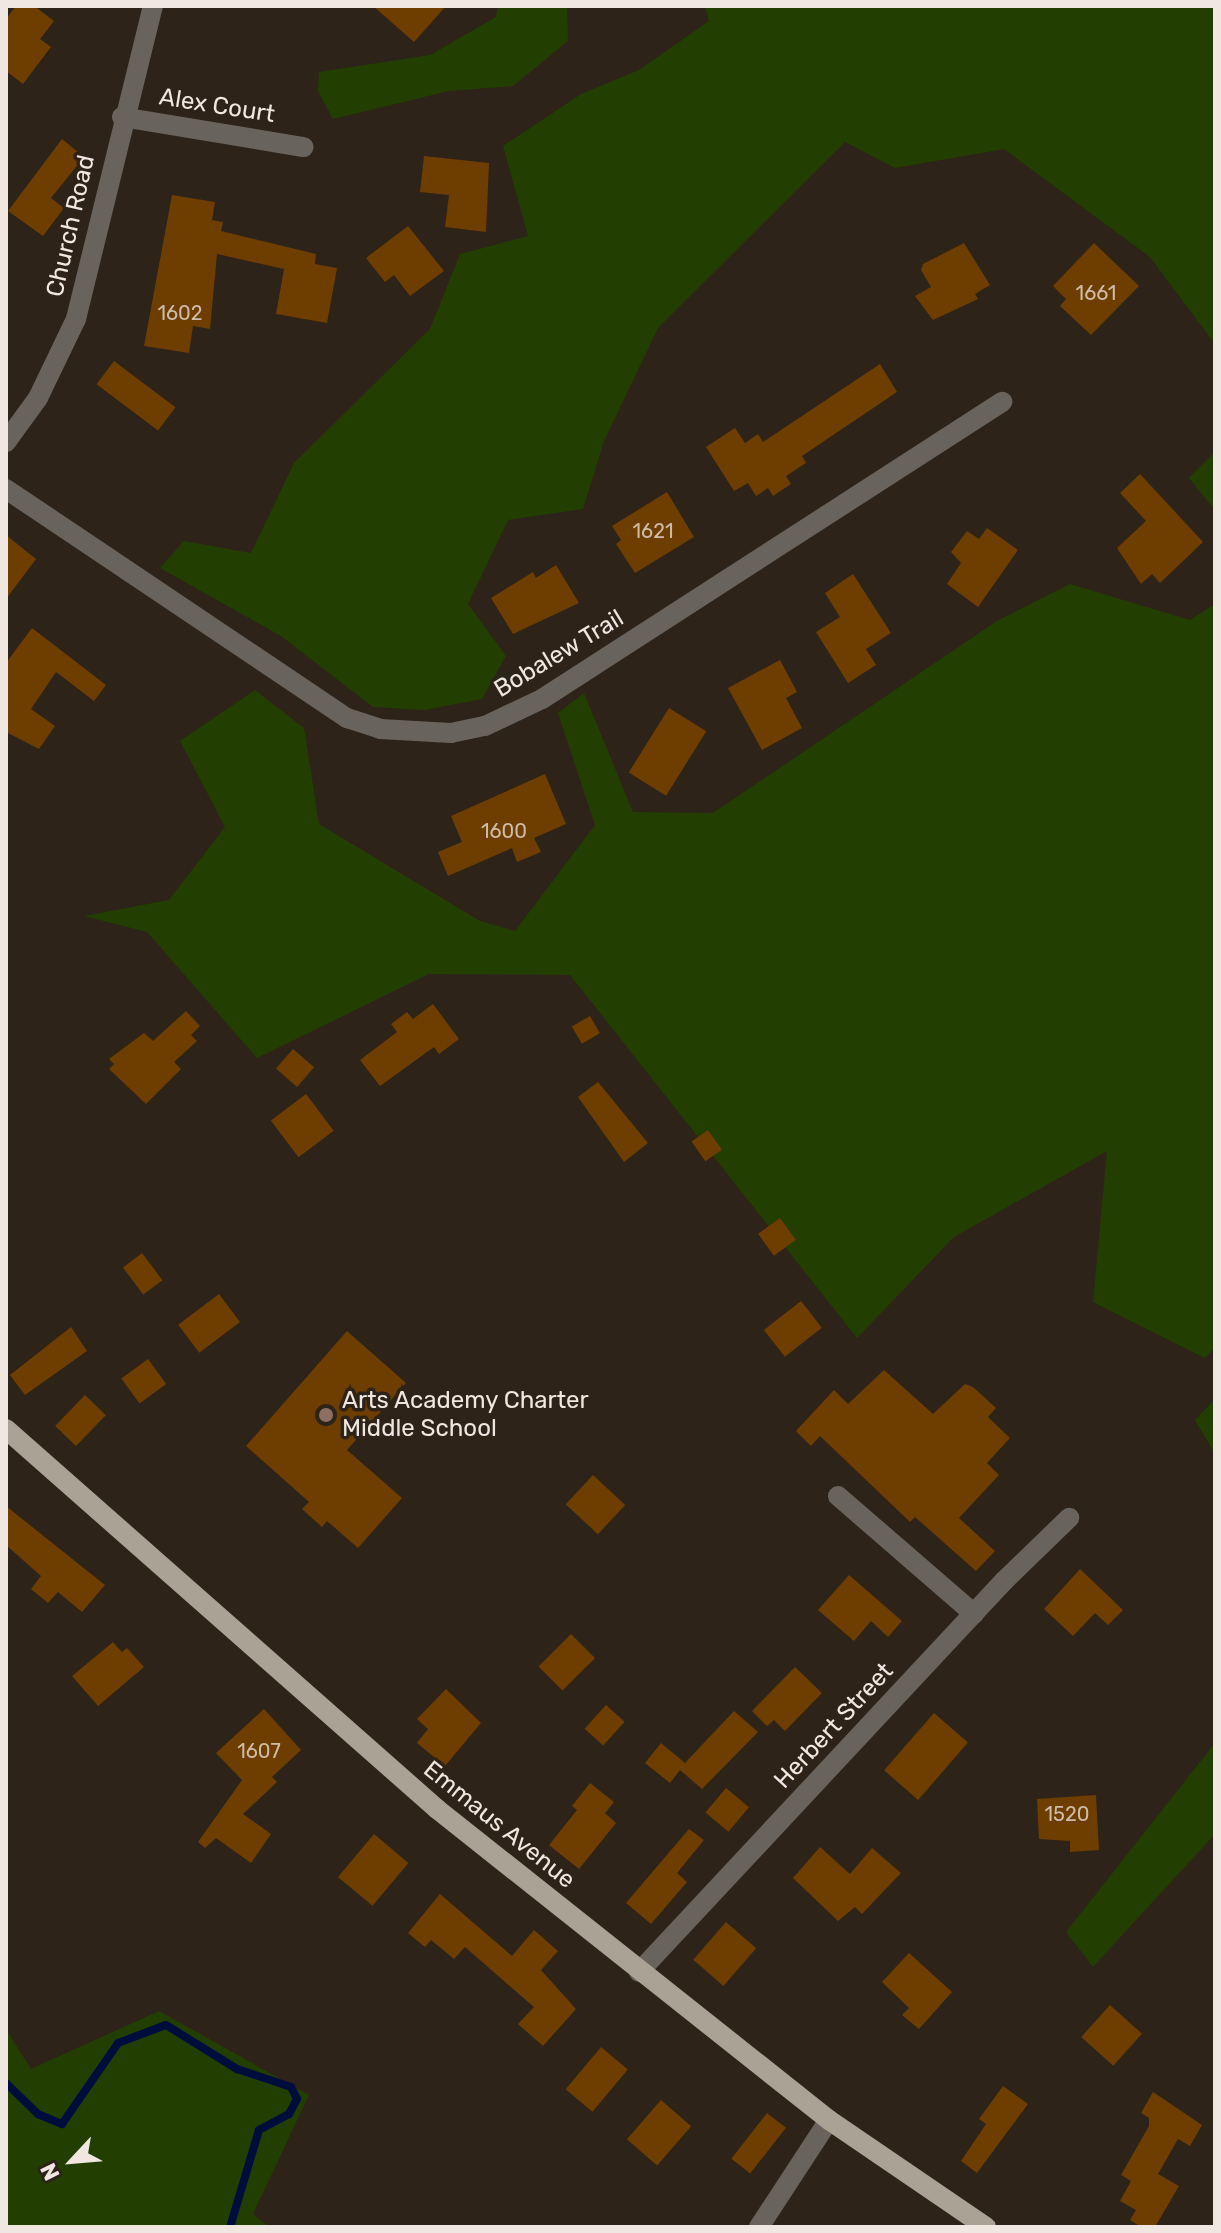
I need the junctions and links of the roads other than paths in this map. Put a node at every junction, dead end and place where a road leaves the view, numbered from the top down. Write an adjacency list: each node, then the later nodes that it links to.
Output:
1 (153, 6): 2 (street, Church Road)
2 (122, 117): 3 (street, Alex Court); 5 (street, Church Road)
3 (304, 147)
4 (1002, 402): 6 (street, Bobalew Trail)
5 (6, 442)
6 (6, 489)
7 (6, 1429): 11 (main road, Emmaus Avenue)
8 (838, 1496): 10 (street)
9 (1069, 1518): 10 (street, Herbert Street)
10 (974, 1614): 11 (street, Herbert Street)
11 (639, 1972): 12 (main road, Emmaus Avenue)
12 (829, 2120): 13 (street); 14 (main road, Emmaus Avenue)
13 (759, 2227)
14 (986, 2227)

